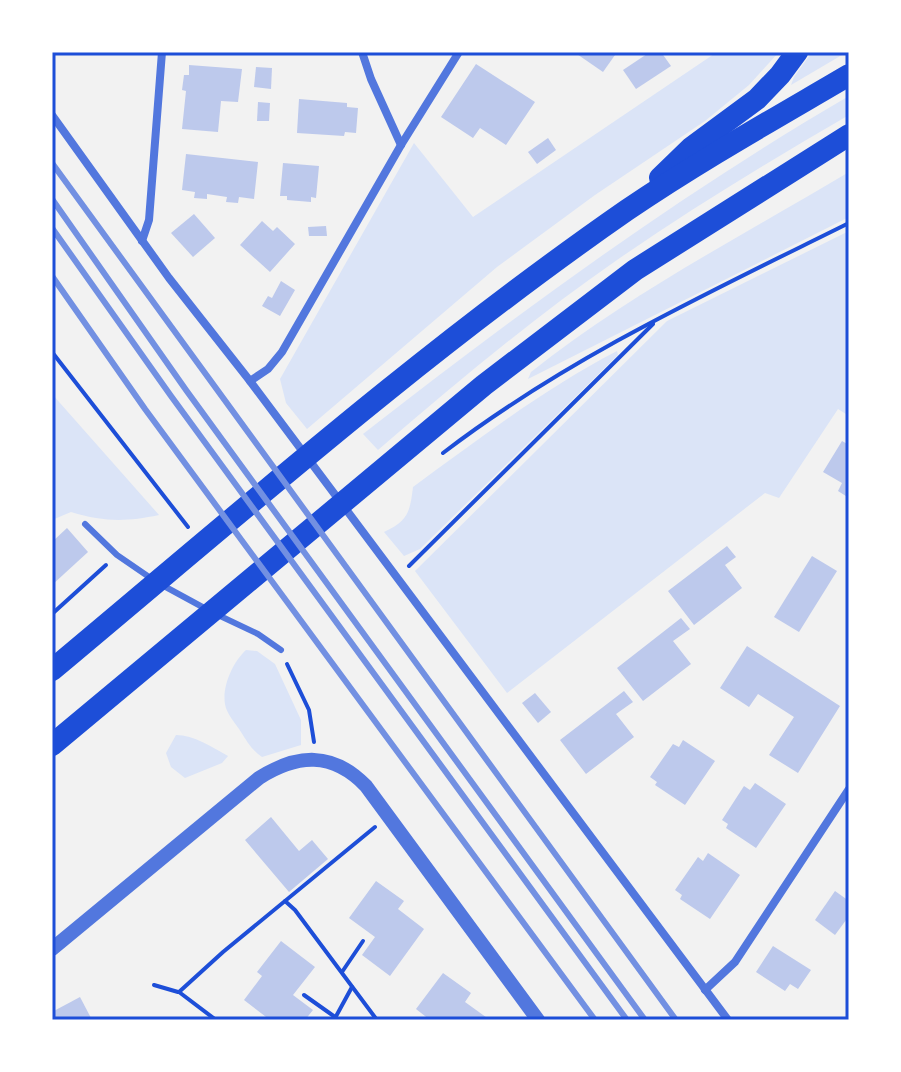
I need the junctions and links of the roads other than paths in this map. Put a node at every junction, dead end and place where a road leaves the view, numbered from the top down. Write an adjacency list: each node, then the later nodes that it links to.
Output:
1 (162, 52): 10 (street)
2 (362, 52): 8 (street)
3 (459, 52): 8 (street)
4 (797, 52): 9 (highway)
5 (849, 75): 9 (highway)
6 (52, 115): 10 (street)
7 (849, 135): 15 (highway)
8 (401, 145): 11 (street)
9 (628, 210): 14 (highway)
10 (142, 241): 11 (street)
11 (250, 381): 18 (street)
12 (85, 524): 13 (lane)
13 (281, 650)
14 (52, 670)
15 (52, 745)
16 (849, 789): 18 (street)
17 (52, 949): 19 (street)
18 (705, 990): 20 (street)
19 (538, 1020)
20 (728, 1020)

